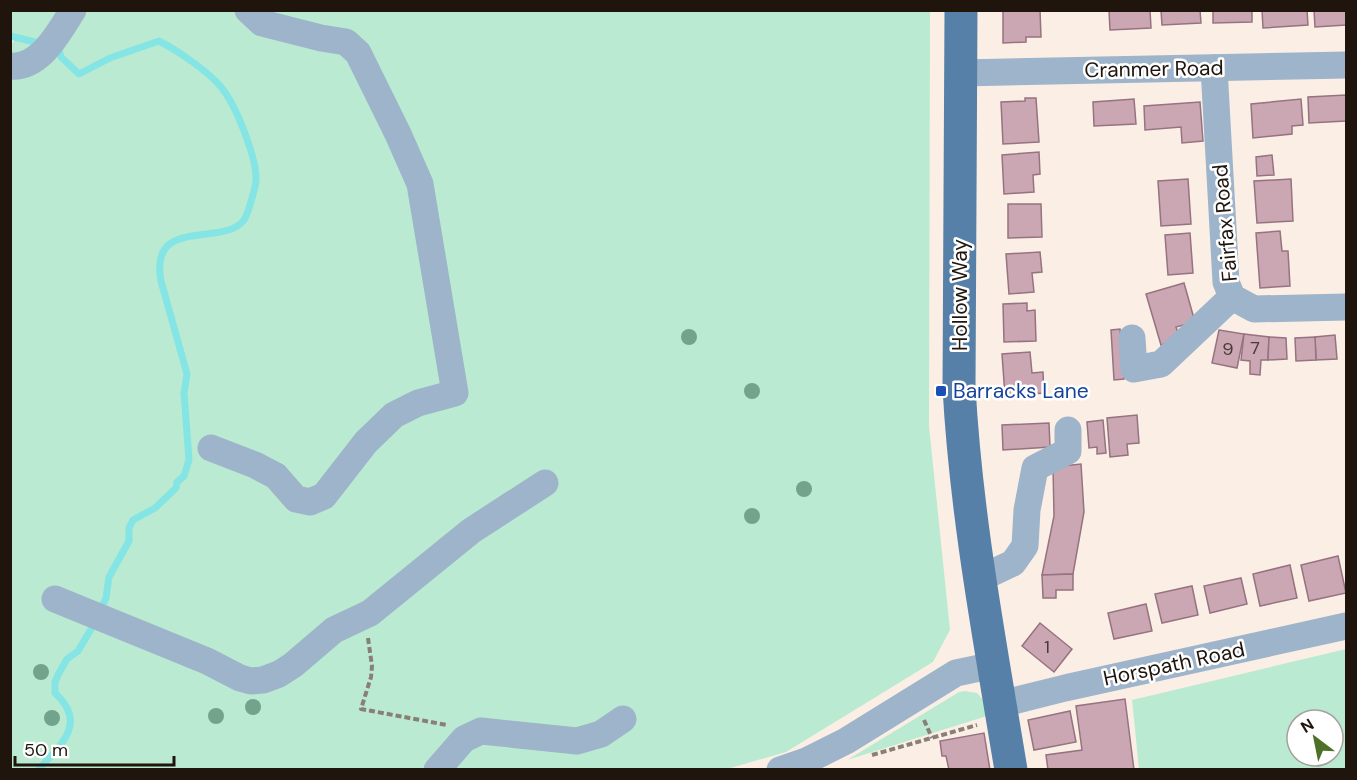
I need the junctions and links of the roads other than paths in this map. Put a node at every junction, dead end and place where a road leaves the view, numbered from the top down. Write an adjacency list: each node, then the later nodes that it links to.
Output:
1 (73, 10): 5 (street)
2 (248, 10): 12 (street)
3 (961, 10): 7 (main road, Hollow Way)
4 (1347, 65): 6 (street, Cranmer Road)
5 (10, 66)
6 (1214, 68): 7 (street, Cranmer Road); 8 (street, Fairfax Road)
7 (961, 73): 14 (main road, Hollow Way)
8 (1232, 297): 9 (street, Fairfax Road); 10 (street)
9 (1347, 307)
10 (1132, 338)
11 (1068, 430): 14 (street)
12 (211, 448)
13 (545, 483): 15 (street)
14 (979, 579): 17 (main road, Hollow Way)
15 (67, 603)
16 (1347, 626): 18 (street, Horspath Road)
17 (994, 665): 18 (main road, Hollow Way); 21 (street)
18 (992, 714): 22 (main road, Hollow Way)
19 (623, 718): 20 (street)
20 (437, 770)
21 (780, 770)
22 (1011, 770)

